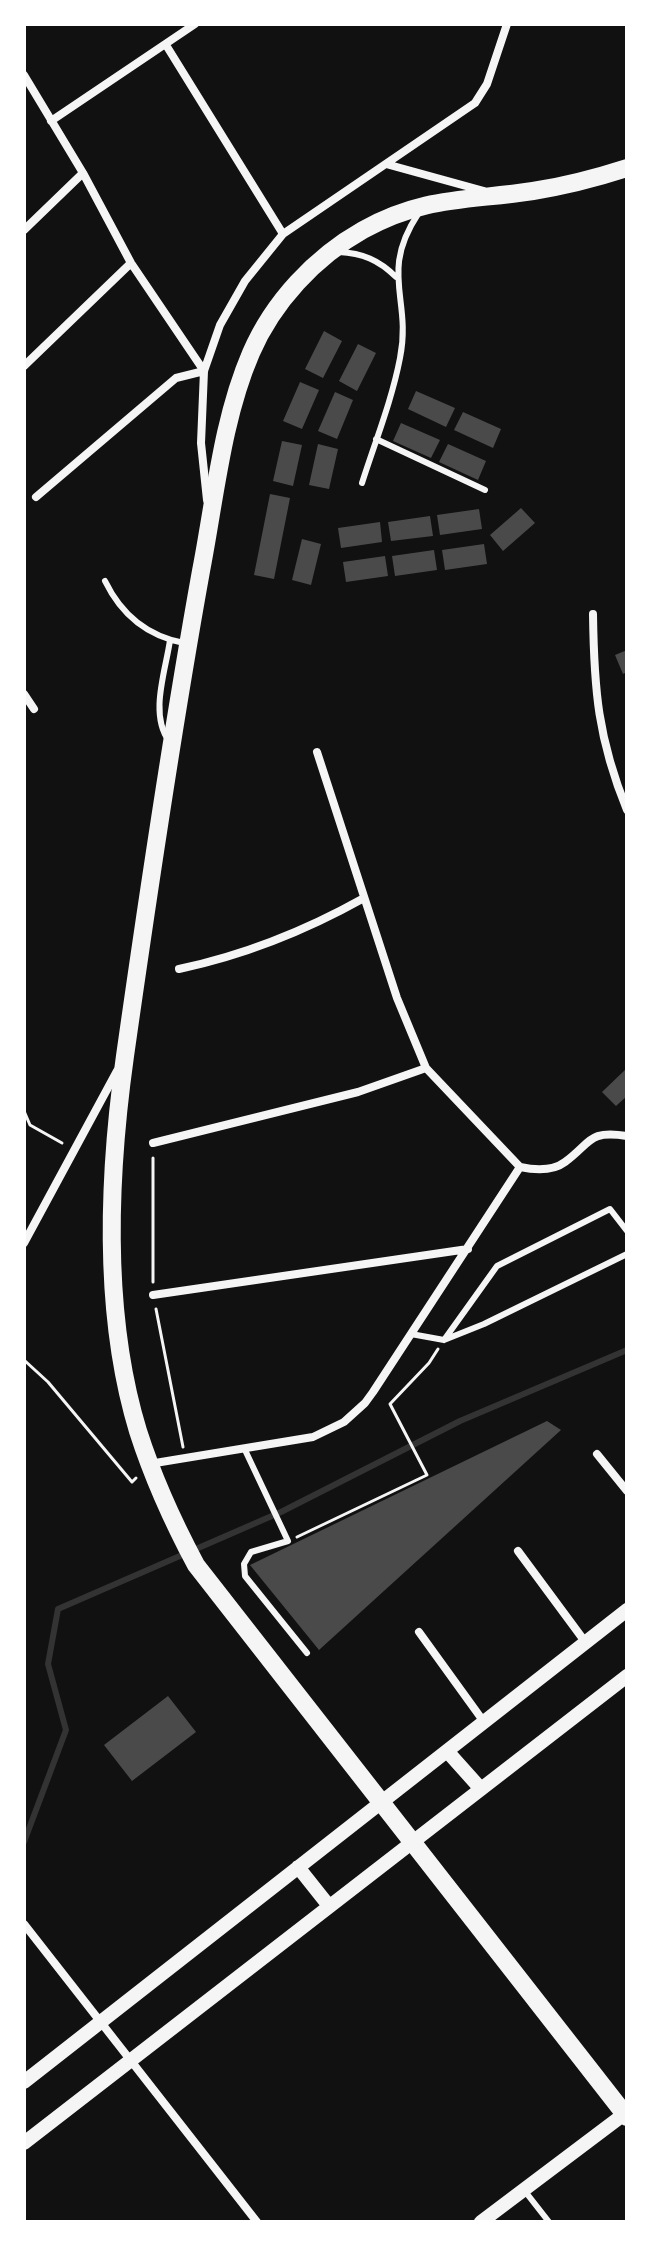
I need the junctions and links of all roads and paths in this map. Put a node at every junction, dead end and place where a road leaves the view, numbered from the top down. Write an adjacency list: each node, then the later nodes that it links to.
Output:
1 (195, 24): 3 (street)
2 (507, 24): 6 (street)
3 (166, 45): 5 (street); 12 (street)
4 (24, 75): 5 (street)
5 (51, 121): 8 (street)
6 (386, 164): 9 (street); 12 (street)
7 (627, 168): 9 (main road)
8 (83, 173): 11 (street); 14 (street)
9 (496, 195): 10 (main road)
10 (426, 204): 13 (main road); 15 (lane)
11 (24, 230)
12 (283, 234): 17 (street)
13 (327, 254): 15 (lane); 22 (main road)
14 (131, 263): 16 (street); 17 (street)
15 (396, 277): 18 (lane)
16 (24, 366)
17 (204, 371): 21 (street); 22 (street)
18 (376, 439): 19 (lane); 20 (lane)
19 (362, 483)
20 (485, 490)
21 (36, 497)
22 (210, 527): 25 (main road)
23 (105, 581): 25 (lane)
24 (593, 614): 29 (street)
25 (179, 642): 32 (main road)
26 (24, 694): 27 (street)
27 (34, 709)
28 (317, 752): 30 (street)
29 (627, 810)
30 (364, 898): 31 (street); 33 (street)
31 (179, 969)
32 (125, 1056): 37 (street); 49 (main road)
33 (426, 1068): 36 (street); 38 (street)
34 (24, 1111): 37 (path)
35 (627, 1136): 38 (street)
36 (153, 1143)
37 (75, 1150): 40 (street)
38 (520, 1167): 41 (street)
39 (627, 1231): 45 (lane)
40 (24, 1243)
41 (468, 1249): 43 (street); 44 (street)
42 (627, 1254): 45 (lane)
43 (153, 1295)
44 (411, 1334): 45 (lane); 47 (street)
45 (444, 1340): 51 (path)
46 (24, 1360): 49 (path)
47 (245, 1450): 49 (street); 51 (lane)
48 (597, 1454): 50 (street)
49 (149, 1464): 61 (main road)
50 (627, 1491)
51 (288, 1541): 56 (lane)
52 (518, 1551): 55 (street)
53 (627, 1610): 55 (street)
54 (419, 1632): 58 (street)
55 (586, 1643): 58 (street)
56 (307, 1653)
57 (627, 1676): 60 (street)
58 (484, 1722): 59 (street)
59 (447, 1751): 60 (street); 61 (street)
60 (481, 1789): 62 (street)
61 (381, 1802): 62 (main road); 63 (street)
62 (412, 1842): 64 (street); 69 (main road)
63 (298, 1867): 64 (street); 66 (street)
64 (329, 1906): 67 (street)
65 (24, 1924): 66 (street)
66 (101, 2022): 67 (street); 68 (street)
67 (131, 2060): 70 (street); 72 (street)
68 (24, 2082)
69 (626, 2115): 71 (street)
70 (24, 2143)
71 (524, 2190): 73 (street); 74 (lane)
72 (257, 2222)
73 (481, 2222)
74 (549, 2222)

